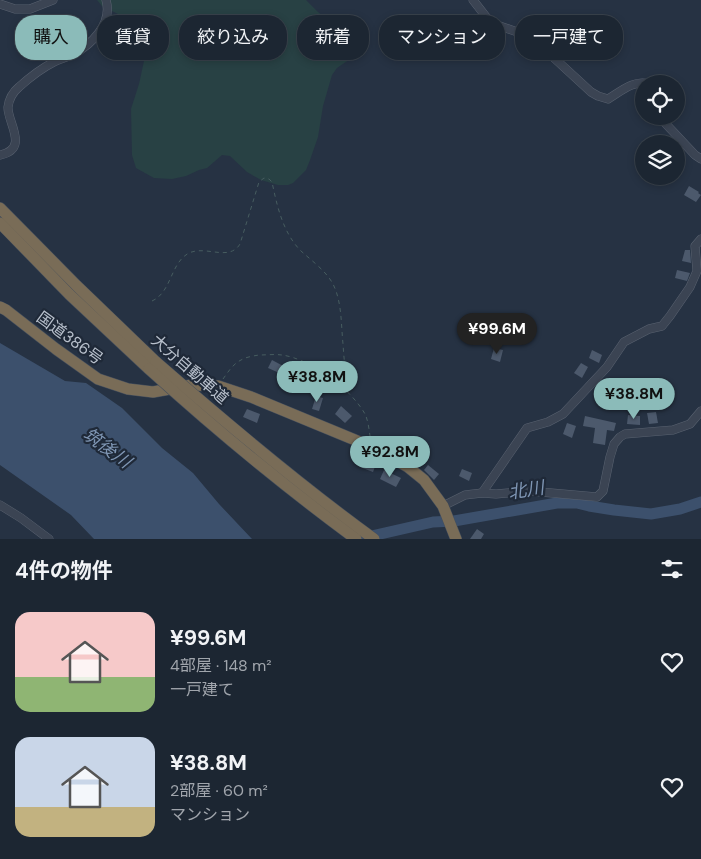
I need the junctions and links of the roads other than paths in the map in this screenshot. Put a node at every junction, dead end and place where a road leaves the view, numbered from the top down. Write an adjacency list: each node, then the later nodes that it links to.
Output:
1 (11, 0): 2 (street)
2 (53, 0)
3 (106, 0): 7 (street)
4 (473, 0): 5 (street)
5 (635, 84)
6 (667, 125): 8 (street)
7 (0, 155)
8 (701, 159)
9 (0, 208): 13 (highway, 大分自動車道)
10 (0, 223): 13 (highway, 大分自動車道)
11 (701, 239): 15 (street)
12 (0, 308): 17 (highway, 国道386号)
13 (152, 366): 20 (highway, 大分自動車道, bridge); 21 (highway, 大分自動車道, bridge)
14 (701, 411): 15 (street)
15 (482, 493): 17 (street)
16 (0, 505): 19 (street)
17 (444, 509): 18 (highway, 国道386号)
18 (455, 538)
19 (49, 539)
20 (356, 539)
21 (374, 539)

